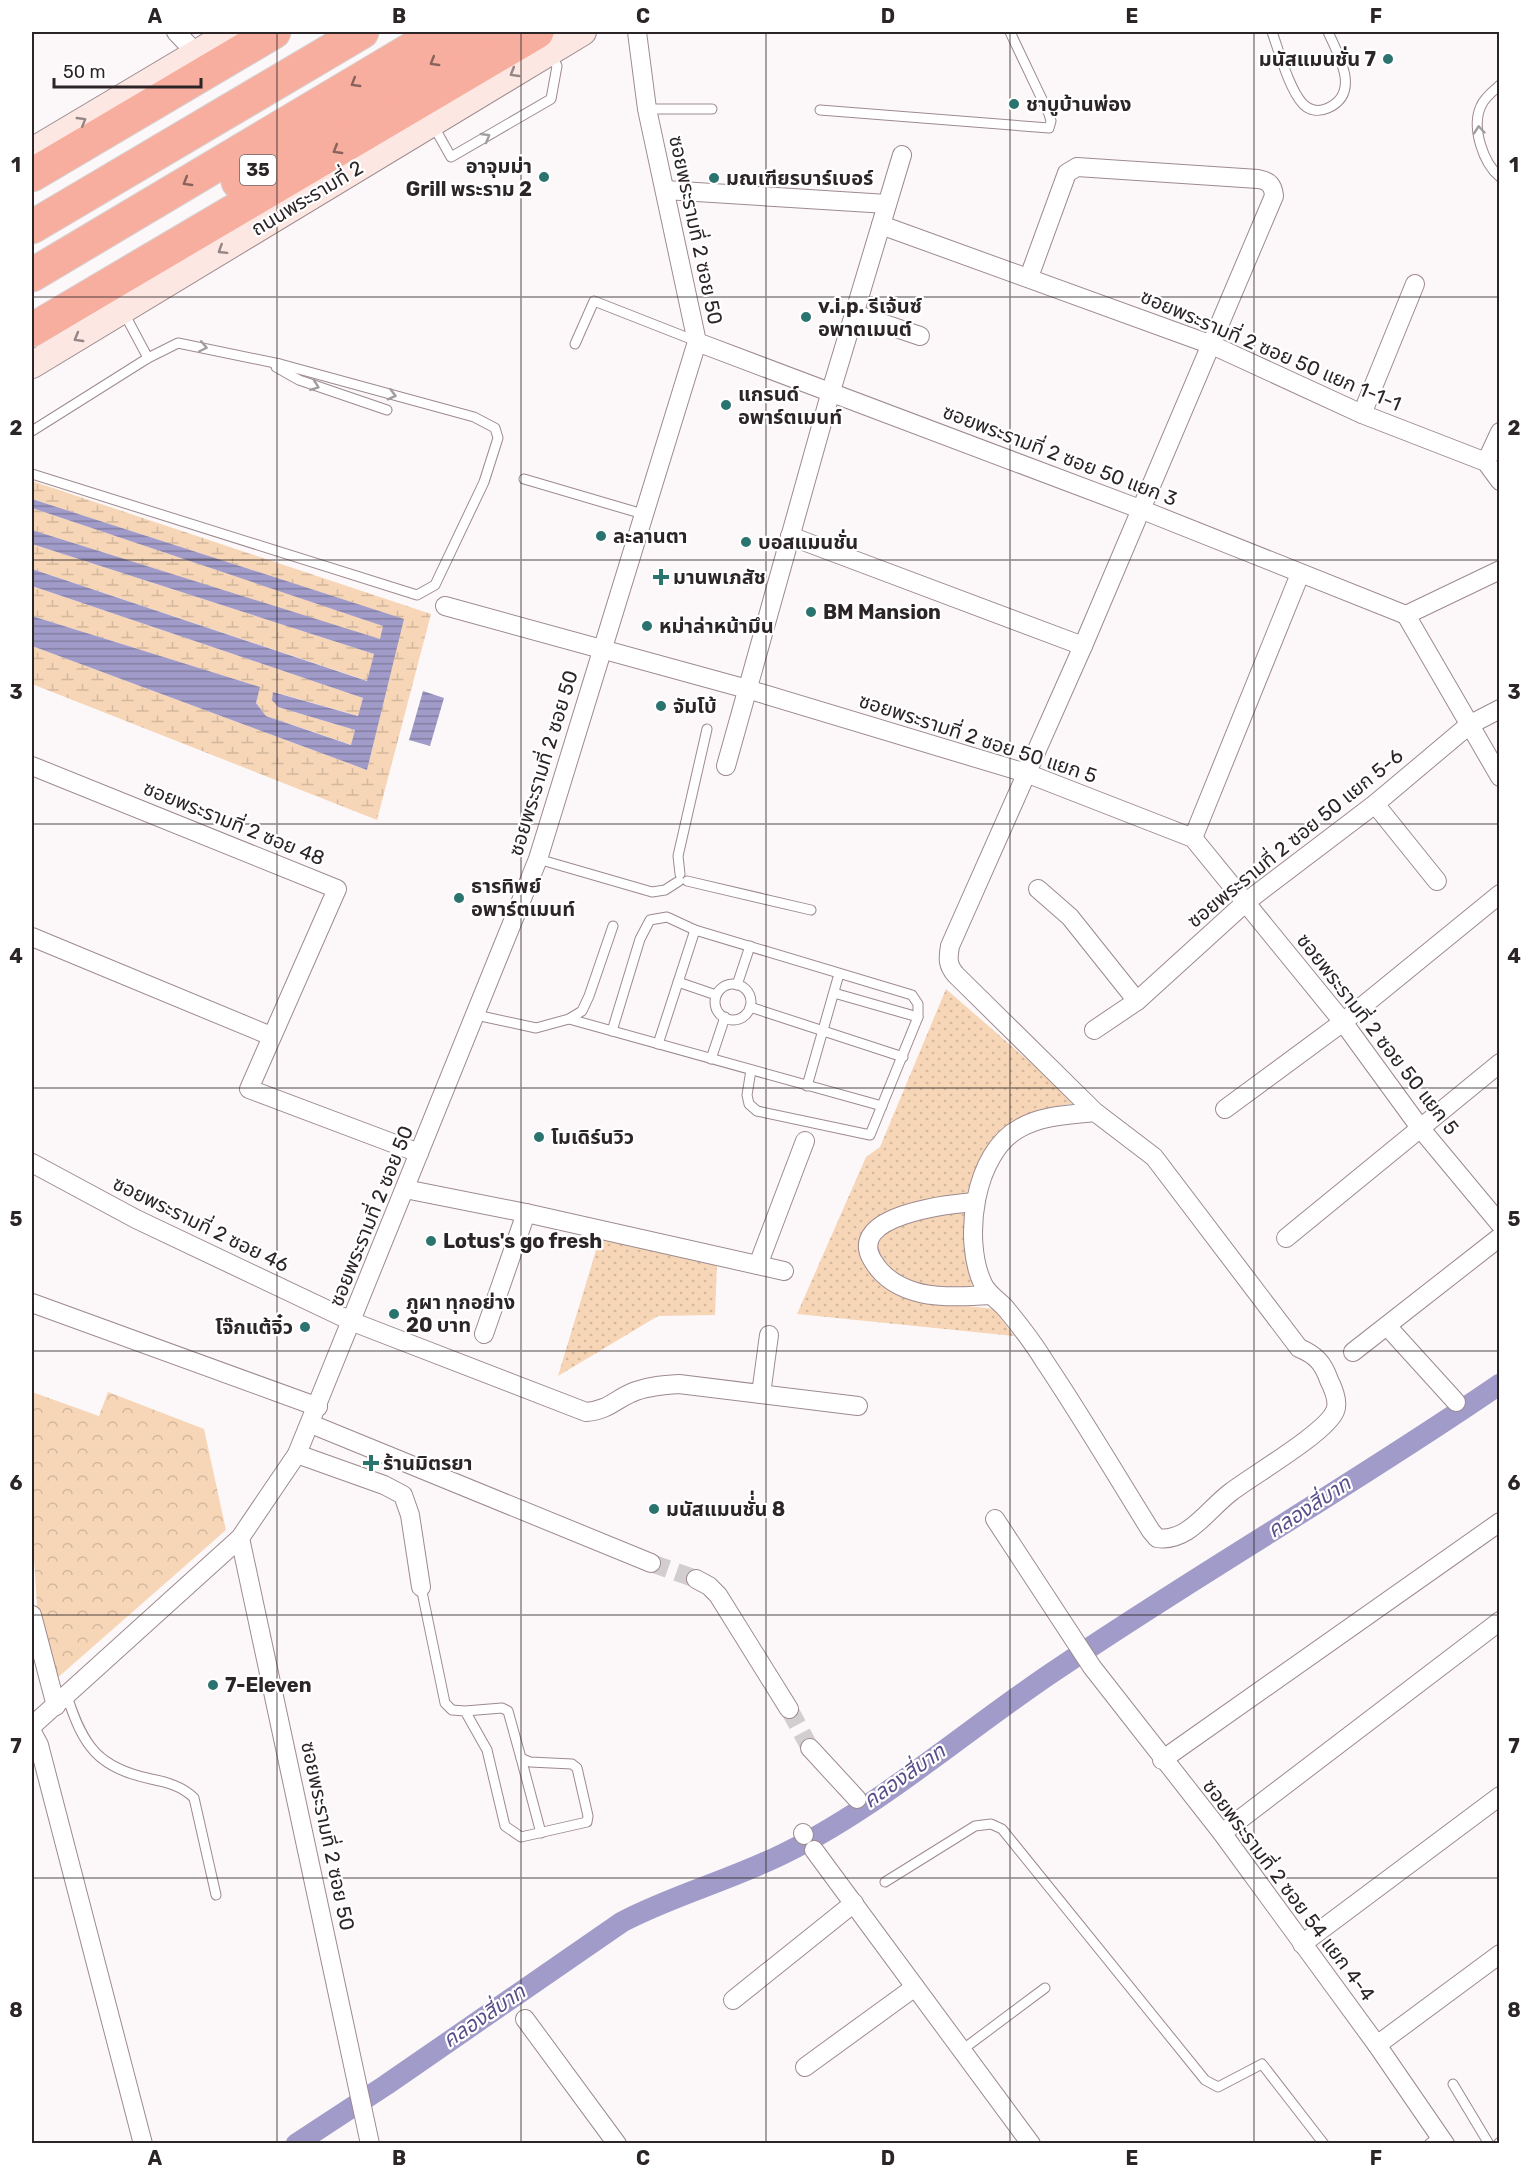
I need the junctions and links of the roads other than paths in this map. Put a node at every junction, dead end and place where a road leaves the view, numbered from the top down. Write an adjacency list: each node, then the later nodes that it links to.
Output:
1 (176, 32): 14 (street)
2 (232, 32): 14 (main road)
3 (274, 32): 24 (highway)
4 (346, 32): 28 (highway)
5 (362, 32): 30 (highway)
6 (441, 32): 31 (highway, one-way to 31)
7 (484, 32): 34 (highway, 35, one-way to 34)
8 (582, 32): 13 (main road)
9 (637, 32): 18 (street, ซอยพระรามที่ 2 ซอย 50)
10 (1010, 32): 20 (lane)
11 (1272, 32): 12 (lane)
12 (1328, 32)
13 (543, 42): 21 (highway, one-way to 21); 21 (lane, one-way to 13)
14 (196, 53): 22 (main road, one-way to 14)
15 (1500, 85): 16 (lane)
16 (1490, 93): 17 (lane); 25 (lane, one-way to 16)
17 (1500, 98)
18 (647, 109): 19 (lane); 26 (street, ซอยพระรามที่ 2 ซอย 50)
19 (712, 109)
20 (820, 110)
21 (418, 116): 35 (main road, ถนนพระรามที่ 2 / 35, one-way to 35); 37 (highway, one-way to 37)
22 (35, 151)
23 (902, 155): 27 (street)
24 (32, 175)
25 (1500, 177)
26 (665, 190): 27 (street); 39 (street, ซอยพระรามที่ 2 ซอย 50)
27 (887, 204): 29 (street)
28 (32, 217)
29 (881, 225): 32 (street, ซอยพระรามที่ 2 ซอย 50 แยก 1-1-1); 36 (street)
30 (32, 228)
31 (32, 275)
32 (1029, 277): 41 (street, ซอยพระรามที่ 2 ซอย 50 แยก 1-1-1); 41 (street)
33 (1415, 284): 47 (street)
34 (32, 308)
35 (124, 311): 42 (lane); 44 (main road, ถนนพระรามที่ 2 / 35, one-way to 44)
36 (855, 314): 38 (street); 45 (street)
37 (32, 330)
38 (920, 336)
39 (697, 342): 40 (lane); 45 (street, ซอยพระรามที่ 2 ซอย 50 แยก 3); 55 (street, ซอยพระรามที่ 2 ซอย 50)
40 (575, 344)
41 (1212, 345): 47 (street, ซอยพระรามที่ 2 ซอย 50 แยก 1-1-1); 54 (street)
42 (148, 358): 43 (lane, one-way to 43); 48 (lane)
43 (263, 360): 46 (lane, one-way to 46); 51 (lane, one-way to 51)
44 (32, 366)
45 (831, 392): 54 (street, ซอยพระรามที่ 2 ซอย 50 แยก 3); 56 (street)
46 (387, 410)
47 (1362, 414): 50 (street, ซอยพระรามที่ 2 ซอย 50 แยก 1-1-1)
48 (32, 430)
49 (1500, 432): 50 (street)
50 (1486, 462): 53 (street)
51 (32, 474)
52 (524, 479): 55 (lane)
53 (1500, 481)
54 (1140, 509): 58 (street, ซอยพระรามที่ 2 ซอย 50 แยก 3); 61 (street)
55 (643, 514): 62 (street, ซอยพระรามที่ 2 ซอย 50)
56 (790, 536): 61 (street); 63 (street)
57 (1500, 570): 60 (street)
58 (1300, 574): 60 (street, ซอยพระรามที่ 2 ซอย 50 แยก 3); 72 (street)
59 (445, 606): 62 (street, ซอยพระรามที่ 2 ซอย 50 แยก 5)
60 (1406, 615): 65 (street)
61 (1083, 646): 69 (street)
62 (602, 648): 63 (street, ซอยพระรามที่ 2 ซอย 50 แยก 5); 73 (street, ซอยพระรามที่ 2 ซอย 50)
63 (747, 689): 68 (street); 69 (street, ซอยพระรามที่ 2 ซอย 50 แยก 5)
64 (1500, 709): 65 (street, ซอยพระรามที่ 2 ซอย 50 แยก 5-6)
65 (1469, 725): 70 (street); 71 (street, ซอยพระรามที่ 2 ซอย 50 แยก 5-6)
66 (707, 729): 74 (lane)
67 (32, 766): 99 (street, ซอยพระรามที่ 2 ซอย 48)
68 (726, 766)
69 (1026, 773): 72 (street, ซอยพระรามที่ 2 ซอย 50 แยก 5); 108 (street)
70 (1500, 777)
71 (1375, 804): 75 (street); 78 (street, ซอยพระรามที่ 2 ซอย 50 แยก 5-6)
72 (1193, 838): 78 (street, ซอยพระรามที่ 2 ซอย 50 แยก 5)
73 (538, 859): 74 (lane); 91 (street, ซอยพระรามที่ 2 ซอย 50)
74 (682, 879): 79 (lane)
75 (1437, 881)
76 (1038, 889): 89 (street)
77 (1500, 894): 95 (street)
78 (1246, 902): 89 (street, ซอยพระรามที่ 2 ซอย 50 แยก 5-6); 95 (street, ซอยพระรามที่ 2 ซอย 50 แยก 5)
79 (811, 910)
80 (613, 926): 94 (lane)
81 (695, 930): 83 (lane); 85 (lane); 97 (lane)
82 (32, 937): 99 (street)
83 (750, 946): 84 (lane); 86 (lane)
84 (839, 974): 87 (lane); 93 (lane)
85 (678, 982): 88 (lane); 100 (lane)
86 (737, 985): 88 (lane); 90 (lane)
87 (834, 993): 93 (lane); 98 (lane)
88 (716, 995): 92 (lane)
89 (1137, 1001): 96 (street, ซอยพระรามที่ 2 ซอย 50 แยก 5-6)
90 (750, 1007): 92 (lane); 98 (lane)
91 (476, 1015): 94 (lane); 111 (street, ซอยพระรามที่ 2 ซอย 50)
92 (725, 1017): 102 (lane)
93 (918, 1017): 101 (lane)
94 (569, 1019): 97 (lane)
95 (1343, 1023): 107 (street); 109 (street, ซอยพระรามที่ 2 ซอย 50 แยก 5)
96 (1094, 1030)
97 (612, 1031): 100 (lane)
98 (823, 1032): 101 (lane); 105 (lane)
99 (270, 1036): 111 (street, ซอยพระรามที่ 2 ซอย 48)
100 (658, 1044): 102 (lane)
101 (903, 1057): 106 (lane)
102 (711, 1059): 104 (lane)
103 (1500, 1063): 109 (street)
104 (751, 1070): 105 (lane); 106 (lane)
105 (807, 1086): 106 (lane)
106 (882, 1106)
107 (1225, 1109)
108 (1095, 1112): 114 (street); 121 (street)
109 (1421, 1129): 116 (street, ซอยพระรามที่ 2 ซอย 50 แยก 5); 118 (street)
110 (805, 1141): 119 (street)
111 (419, 1153): 113 (street, ซอยพระรามที่ 2 ซอย 50)
112 (32, 1162): 123 (street, ซอยพระรามที่ 2 ซอย 46)
113 (405, 1189): 115 (street); 123 (street, ซอยพระรามที่ 2 ซอย 50)
114 (975, 1202): 121 (street); 121 (street)
115 (526, 1213): 119 (street); 125 (street)
116 (1500, 1224)
117 (1500, 1237): 124 (street)
118 (1286, 1238)
119 (758, 1265): 120 (street)
120 (784, 1271)
121 (992, 1295)
122 (32, 1303): 131 (street)
123 (352, 1322): 128 (street, ซอยพระรามที่ 2 ซอย 46); 131 (street, ซอยพระรามที่ 2 ซอย 50)
124 (1387, 1326): 127 (street); 129 (street)
125 (484, 1334)
126 (769, 1335): 128 (street)
127 (1353, 1352)
128 (761, 1394): 130 (street, ซอยพระรามที่ 2 ซอย 46)
129 (1456, 1402)
130 (858, 1406)
131 (314, 1416): 132 (street, ซอยพระรามที่ 2 ซอย 50); 136 (street)
132 (297, 1454): 135 (street, ซอยพระรามที่ 2 ซอย 50); 138 (street)
133 (995, 1519): 148 (street, ซอยพระรามที่ 2 ซอย 54 แยก 4-4)
134 (1500, 1522): 148 (street)
135 (240, 1538): 141 (street, ซอยพระรามที่ 2 ซอย 50); 168 (street, ซอยพระรามที่ 2 ซอย 50)
136 (651, 1563)
137 (696, 1579): 142 (street)
138 (421, 1587): 143 (lane)
139 (32, 1615): 141 (street)
140 (1500, 1621): 152 (street)
141 (61, 1701): 144 (street, ซอยพระรามที่ 2 ซอย 50); 155 (lane)
142 (789, 1709)
143 (465, 1712): 147 (lane); 151 (lane)
144 (32, 1726)
145 (32, 1732): 169 (street)
146 (810, 1748): 150 (street)
147 (521, 1758): 151 (lane); 151 (lane)
148 (1162, 1760): 152 (street, ซอยพระรามที่ 2 ซอย 54 แยก 4-4)
149 (1500, 1796): 157 (street)
150 (857, 1799)
151 (540, 1833)
152 (1222, 1833): 157 (street, ซอยพระรามที่ 2 ซอย 54 แยก 4-4)
153 (807, 1839): 156 (street)
154 (885, 1882): 172 (lane)
155 (216, 1894)
156 (854, 1903): 159 (street); 161 (street)
157 (1302, 1944): 163 (street, ซอยพระรามที่ 2 ซอย 54 แยก 4-4)
158 (1500, 1954): 163 (street)
159 (915, 1987): 164 (street); 165 (street)
160 (1045, 1988): 164 (lane)
161 (733, 2000)
162 (525, 2019): 170 (street)
163 (1377, 2045): 167 (street, ซอยพระรามที่ 2 ซอย 54 แยก 4-4)
164 (962, 2050): 171 (street)
165 (805, 2067)
166 (1453, 2084): 173 (lane)
167 (1437, 2141)
168 (370, 2143)
169 (143, 2144)
170 (617, 2144)
171 (1031, 2144)
172 (1324, 2144)
173 (1489, 2144)

